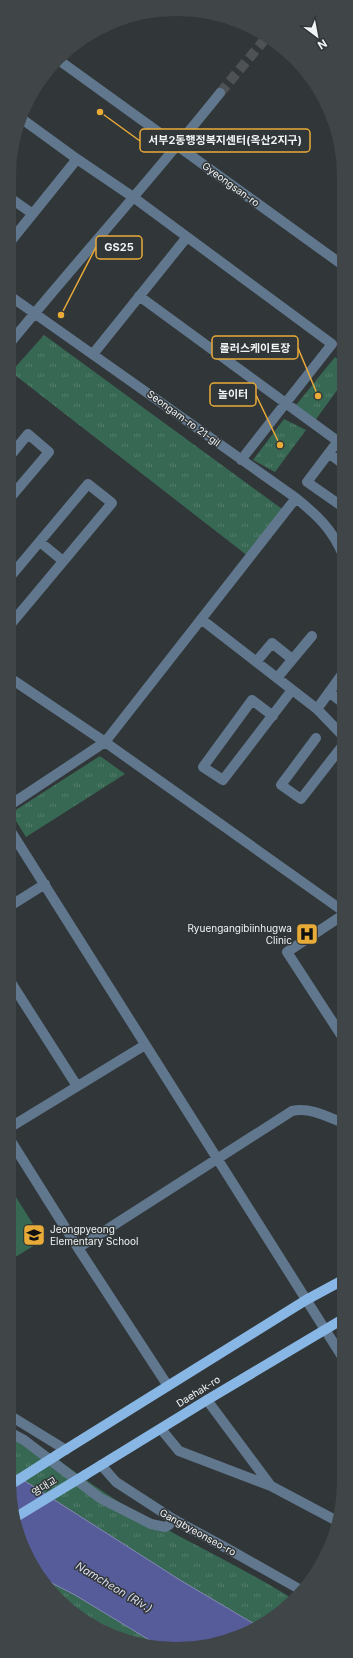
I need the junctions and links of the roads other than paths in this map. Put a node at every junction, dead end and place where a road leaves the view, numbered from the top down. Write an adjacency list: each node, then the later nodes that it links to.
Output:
1 (64, 63): 4 (street, Gyeongsan-ro)
2 (220, 94): 4 (street)
3 (26, 122): 5 (street)
4 (178, 146): 6 (street); 11 (street, Gyeongsan-ro)
5 (77, 159): 6 (street); 8 (street)
6 (133, 197): 10 (street); 14 (street)
7 (16, 202): 8 (street)
8 (32, 214): 9 (street)
9 (16, 234)
10 (187, 238): 12 (street); 17 (street)
11 (337, 261)
12 (139, 296): 16 (street); 17 (street)
13 (16, 300): 14 (street, Seongam-ro 21-gil)
14 (34, 314): 15 (street); 16 (street, Seongam-ro 21-gil)
15 (16, 336)
16 (93, 354): 23 (street, Seongam-ro 21-gil)
17 (286, 403): 18 (street); 23 (street)
18 (337, 440)
19 (337, 446): 21 (street)
20 (16, 449): 24 (street)
21 (329, 453): 22 (street); 26 (street)
22 (337, 459)
23 (241, 460): 25 (street, Seongam-ro 21-gil)
24 (16, 491)
25 (296, 498): 27 (street, Seongam-ro 21-gil); 32 (street)
26 (337, 503)
27 (337, 540)
28 (40, 542): 29 (street); 29 (street); 30 (street)
29 (63, 561): 31 (street)
30 (16, 570)
31 (16, 618)
32 (201, 619): 35 (street); 46 (street)
33 (312, 636): 34 (street)
34 (292, 659): 35 (street); 36 (street)
35 (256, 662): 36 (street)
36 (276, 678): 39 (street)
37 (337, 681): 40 (street)
38 (16, 682): 46 (street)
39 (292, 690): 42 (street); 43 (street)
40 (329, 692): 41 (street); 42 (street)
41 (337, 698)
42 (317, 709): 44 (street)
43 (273, 716): 43 (street)
44 (337, 730)
45 (316, 738): 47 (street)
46 (105, 742): 48 (street); 52 (street)
47 (337, 753)
48 (16, 801)
49 (16, 839): 50 (street)
50 (45, 884): 51 (street); 56 (street)
51 (16, 902)
52 (337, 907)
53 (337, 919): 55 (street)
54 (16, 990): 57 (street)
55 (337, 1029)
56 (145, 1045): 57 (street); 61 (street)
57 (77, 1086): 59 (street)
58 (337, 1121): 61 (street)
59 (16, 1124)
60 (16, 1149): 62 (street)
61 (217, 1159): 62 (street); 64 (street)
62 (78, 1248): 68 (street)
63 (337, 1283): 64 (main road)
64 (306, 1300): 66 (street); 68 (main road, 영대교)
65 (337, 1322): 66 (main road, Daehak-ro)
66 (324, 1329): 67 (street); 69 (main road, Daehak-ro)
67 (337, 1349)
68 (168, 1386): 73 (main road, 영대교)
69 (207, 1400): 71 (main road, Daehak-ro); 77 (street)
70 (16, 1421): 73 (street)
71 (161, 1429): 74 (main road, Daehak-ro); 77 (street)
72 (16, 1436): 80 (street)
73 (62, 1453): 76 (main road, 영대교, bridge)
74 (101, 1465): 75 (main road, Daehak-ro); 80 (street, Gangbyeonseo-ro)
75 (85, 1475): 78 (main road, 영대교, bridge)
76 (16, 1481)
77 (271, 1486): 79 (street)
78 (20, 1516)
79 (333, 1518)
80 (173, 1520): 81 (street, Gangbyeonseo-ro)
81 (297, 1588)

